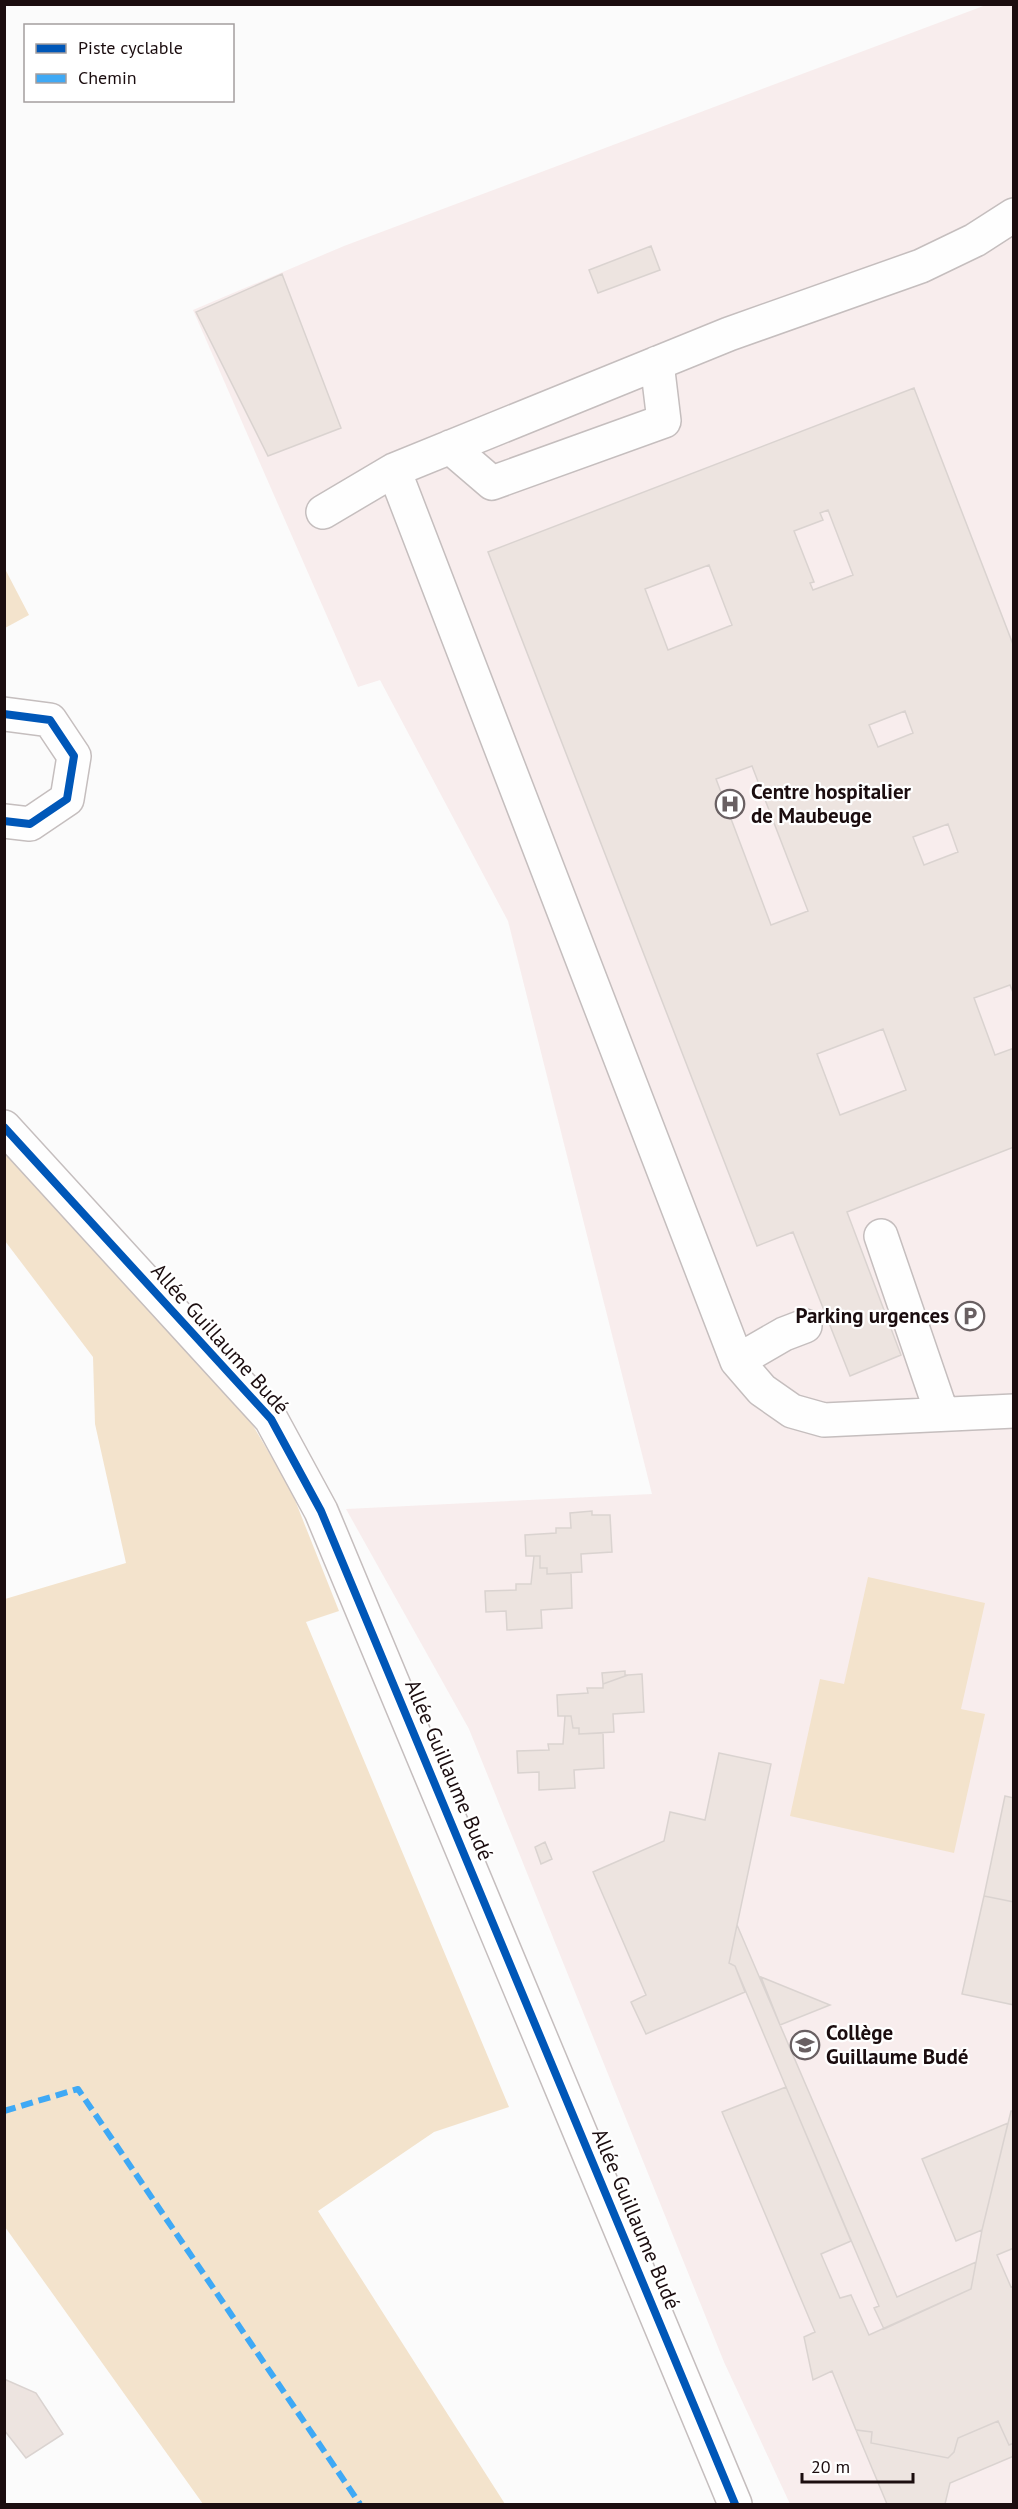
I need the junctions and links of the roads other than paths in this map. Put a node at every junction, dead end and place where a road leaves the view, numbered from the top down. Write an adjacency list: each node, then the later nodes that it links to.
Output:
1 (1014, 216): 2 (street)
2 (657, 363): 3 (street); 3 (street)
3 (450, 447): 4 (street)
4 (394, 470): 5 (street); 11 (street)
5 (323, 512)
6 (4, 714): 7 (street)
7 (4, 821)
8 (4, 1127): 14 (street, Allée Guillaume Budé)
9 (880, 1236): 13 (street)
10 (805, 1326): 11 (street)
11 (737, 1362): 13 (street)
12 (1014, 1411): 13 (street)
13 (942, 1414)
14 (735, 2505)

